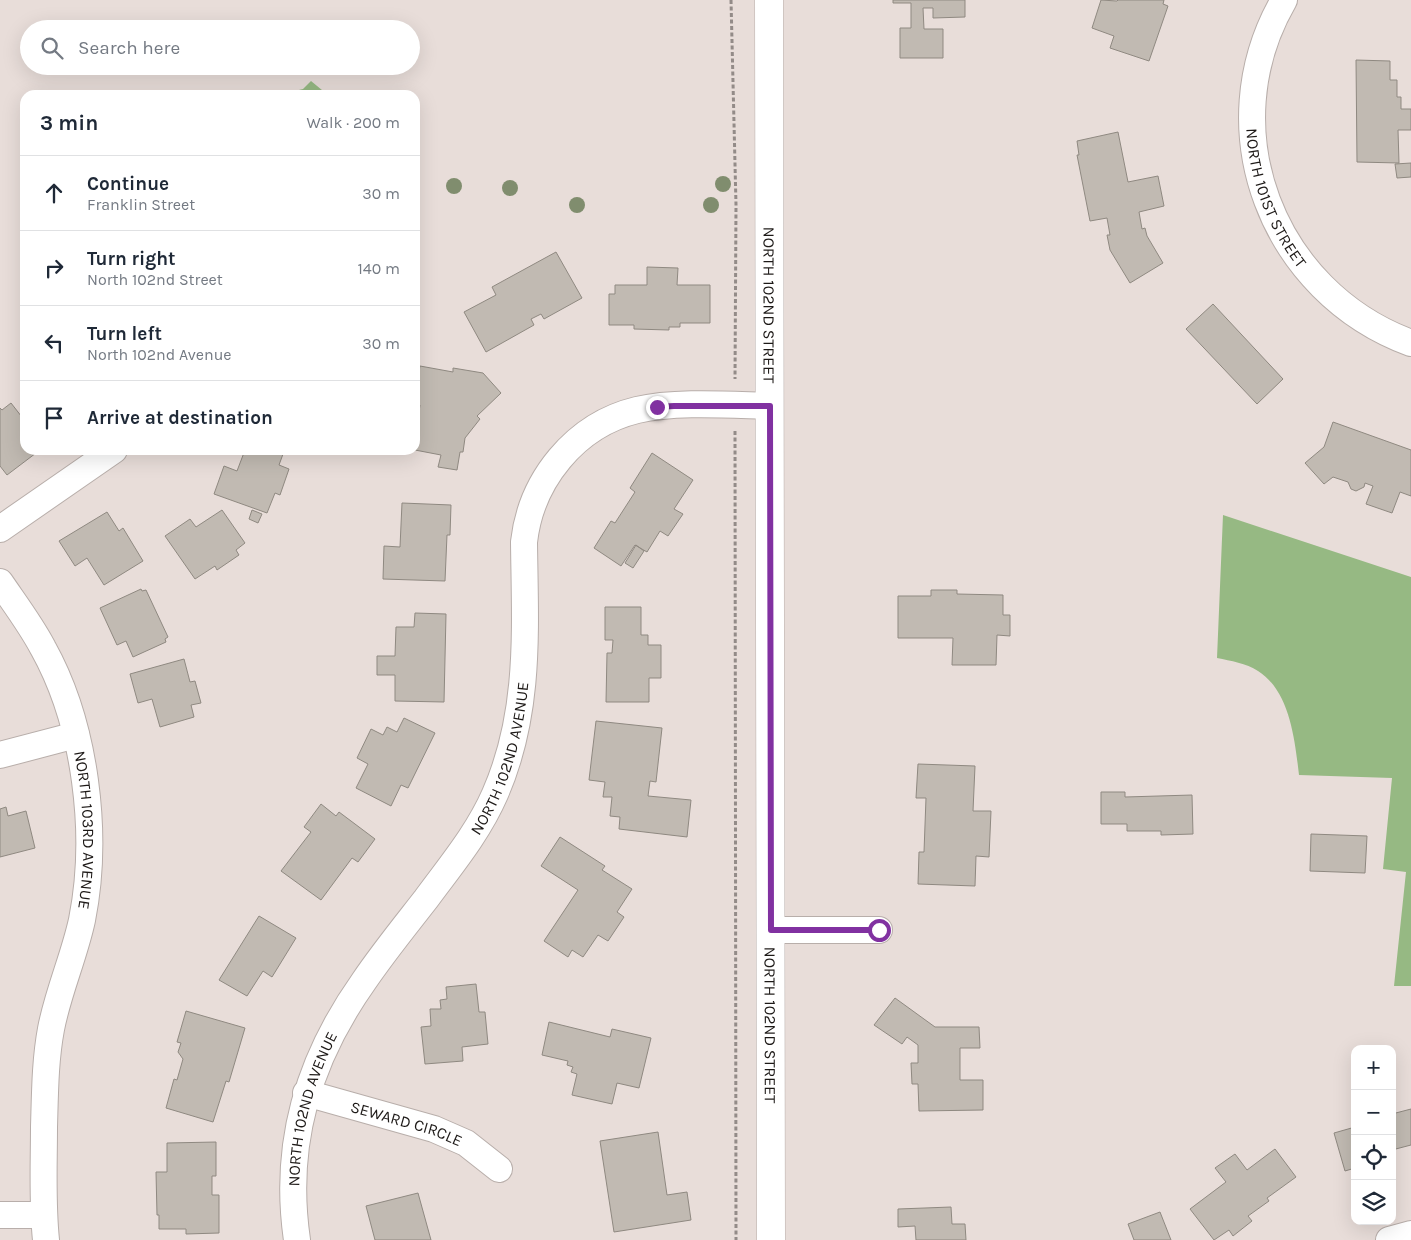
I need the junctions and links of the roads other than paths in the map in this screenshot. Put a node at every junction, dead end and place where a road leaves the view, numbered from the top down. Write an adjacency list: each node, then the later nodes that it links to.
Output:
1 (769, 0): 4 (main road, NORTH 102ND STREET)
2 (1284, 0): 3 (street, NORTH 101ST STREET)
3 (1411, 343)
4 (770, 406): 10 (main road, NORTH 102ND STREET); 12 (street, NORTH 102ND AVENUE)
5 (107, 455): 6 (street)
6 (0, 529)
7 (0, 582): 8 (street, NORTH 103RD AVENUE)
8 (76, 735): 9 (street); 15 (street, NORTH 103RD AVENUE)
9 (0, 755)
10 (771, 930): 11 (street); 18 (main road, NORTH 102ND STREET)
11 (879, 930)
12 (306, 1093): 13 (street, SEWARD CIRCLE); 17 (street, NORTH 102ND AVENUE)
13 (499, 1169)
14 (0, 1215): 15 (street)
15 (44, 1228)
16 (1411, 1234): 19 (street)
17 (297, 1240)
18 (771, 1240)
19 (1389, 1240)

